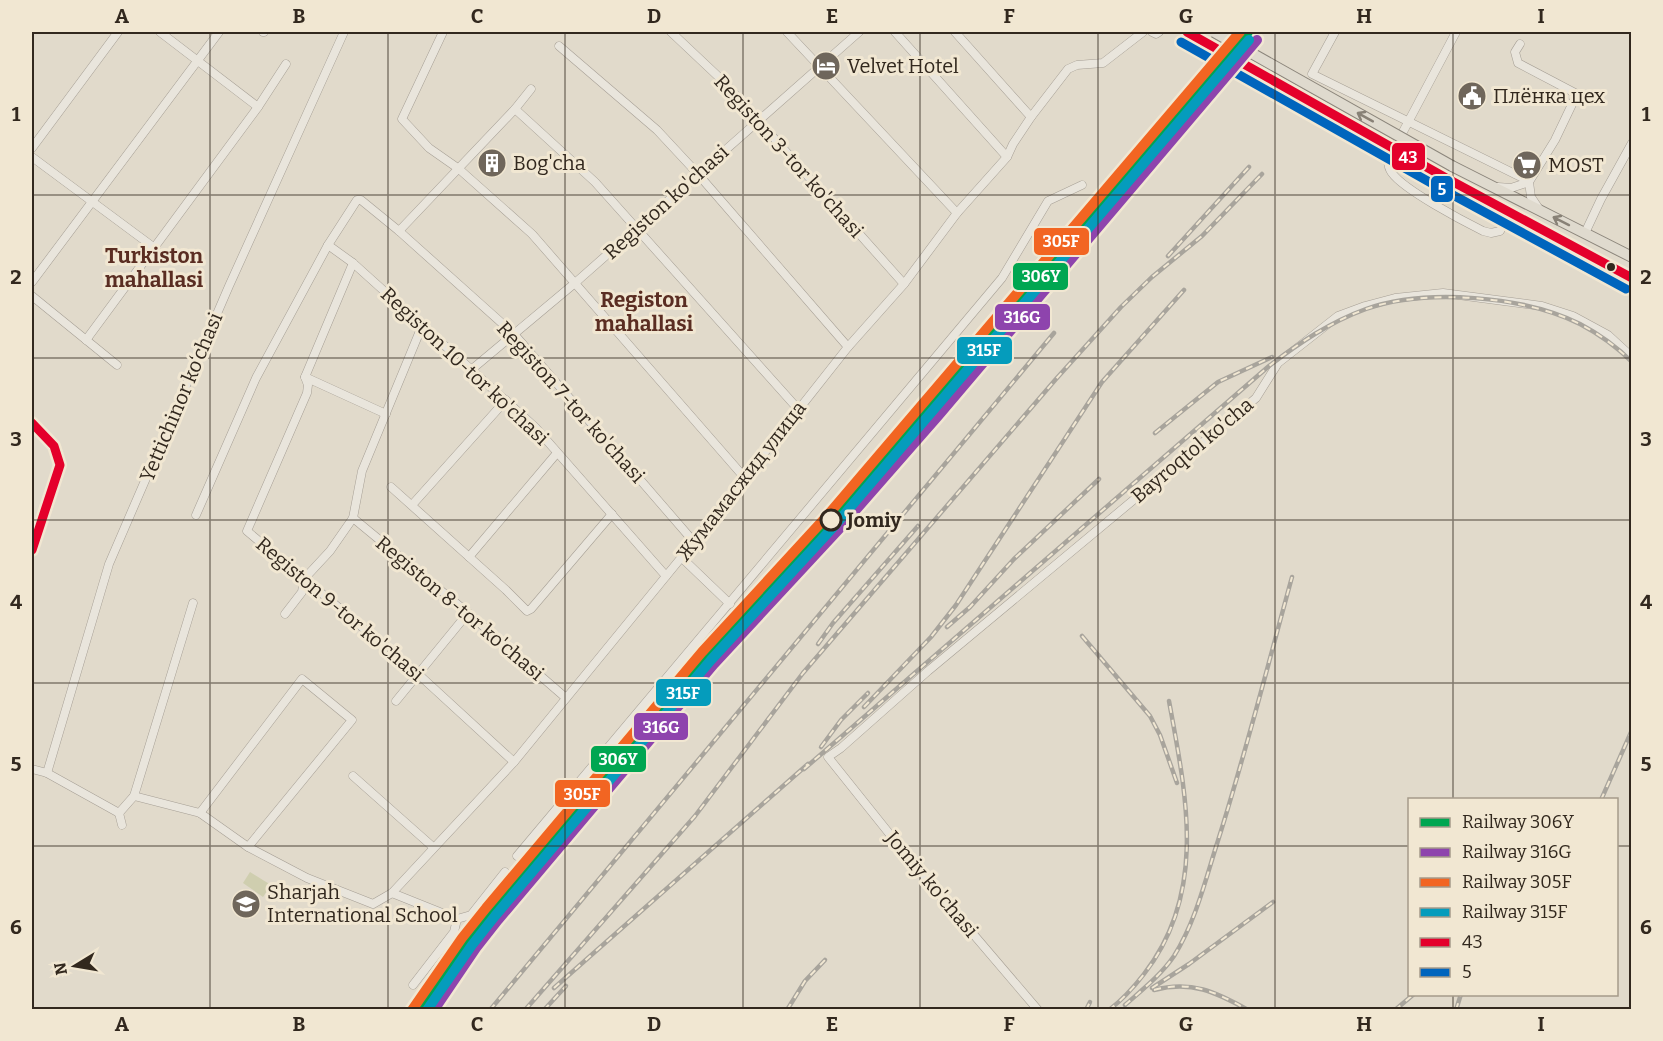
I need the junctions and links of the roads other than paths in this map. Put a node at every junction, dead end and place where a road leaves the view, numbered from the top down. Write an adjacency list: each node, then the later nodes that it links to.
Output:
1 (118, 32): 30 (street)
2 (160, 32): 20 (street)
3 (219, 32): 20 (street)
4 (344, 32): 90 (street, Yettichinor ko‘chasi)
5 (443, 32): 34 (street)
6 (671, 32): 28 (street, Registon 3-tor ko'chasi)
7 (787, 32): 22 (street)
8 (859, 32): 22 (street, Registon ko'chasi)
9 (895, 32): 32 (street)
10 (955, 32): 26 (street)
11 (1143, 32): 26 (street, Жумамасжид улица)
12 (1152, 32): 13 (street)
13 (1159, 32)
14 (1186, 32): 41 (main road, bridge)
15 (1214, 32): 38 (main road, one-way to 15, bridge)
16 (1335, 32): 27 (street)
17 (1456, 32): 27 (street)
18 (1520, 44): 36 (street)
19 (559, 46): 35 (street)
20 (197, 59): 24 (street); 39 (street)
21 (285, 64): 24 (street)
22 (820, 66): 28 (street, Registon ko'chasi); 42 (street)
23 (531, 89): 25 (street)
24 (258, 107): 47 (street)
25 (515, 110): 34 (street); 43 (street)
26 (1031, 117): 32 (street, Жумамасжид улица)
27 (1409, 120): 36 (street); 41 (street)
28 (758, 121): 35 (street, Registon ko'chasi); 53 (street, Registon 3-tor ko'chasi)
29 (1632, 142): 33 (street)
30 (32, 148)
31 (32, 157): 39 (street)
32 (1007, 157): 42 (street, Жумамасжид улица)
33 (1628, 158): 45 (street)
34 (459, 169): 44 (street); 52 (street)
35 (697, 173): 43 (street, Registon ko'chasi); 58 (street)
36 (1529, 182): 38 (street); 40 (street)
37 (1082, 185): 81 (street)
38 (1494, 187): 40 (main road)
39 (91, 202): 47 (street); 51 (street)
40 (1540, 210): 45 (main road, one-way to 40)
41 (1509, 212): 50 (main road)
42 (957, 213): 53 (street, Жумамасжид улица)
43 (636, 228): 52 (street, Registon ko'chasi); 64 (street)
44 (399, 231): 46 (street, Registon 7-tor ko'chasi); 56 (street, Registon 7-tor ko'chasi)
45 (1585, 233): 48 (main road)
46 (328, 245): 49 (street, Registon 10-tor ko'chasi); 72 (street)
47 (156, 249): 57 (street)
48 (1632, 257)
49 (353, 263): 55 (street, Registon 10-tor ko'chasi); 62 (street, Registon 9-tor ko'chasi)
50 (1632, 278)
51 (32, 282)
52 (575, 283): 56 (street, Registon ko'chasi); 68 (street)
53 (904, 284): 58 (street, Жумамасжид улица)
54 (32, 296): 57 (street)
55 (422, 326): 61 (street, Registon 10-tor ko'chasi); 65 (street)
56 (514, 334): 61 (street, Registon ko'chasi); 74 (street, Registon 7-tor ko'chasi)
57 (86, 340): 60 (street)
58 (848, 347): 64 (street, Жумамасжид улица)
59 (1632, 357): 87 (street, Bayroqtol ko'cha)
60 (117, 365)
61 (471, 370): 63 (street, Registon 10-tor ko'chasi)
62 (305, 377): 65 (street); 79 (street, Registon 9-tor ko'chasi)
63 (506, 400): 67 (street, Registon 10-tor ko'chasi); 70 (street)
64 (798, 409): 68 (street, Жумамасжид улица)
65 (386, 414): 73 (street)
66 (32, 423): 75 (street)
67 (557, 453): 71 (street, Registon 10-tor ko'chasi); 76 (street)
68 (744, 477): 74 (street, Жумамасжид улица)
69 (391, 487): 70 (street)
70 (412, 506): 76 (street)
71 (612, 514): 76 (street); 78 (street, Registon 10-tor ko'chasi)
72 (196, 515)
73 (353, 518): 79 (street); 82 (street, Registon 8-tor ko'chasi)
74 (694, 542): 77 (street, Жумамасжид улица)
75 (32, 550)
76 (469, 557)
77 (682, 558): 78 (street, Жумамасжид улица); 81 (street)
78 (666, 576): 85 (street, Жумамасжид улица)
79 (304, 579): 83 (street); 84 (street, Registon 9-tor ko'chasi)
80 (193, 603): 92 (street)
81 (730, 604): 98 (street)
82 (468, 613): 84 (street); 85 (street, Registon 8-tor ko'chasi)
83 (285, 614)
84 (417, 674): 86 (street); 88 (street, Registon 9-tor ko'chasi)
85 (566, 698): 88 (street, Жумамасжид улица)
86 (396, 701)
87 (828, 757): 103 (street, Jomiy ko'chasi)
88 (514, 762): 97 (street, Жумамасжид улица)
89 (32, 769): 90 (street)
90 (47, 773): 93 (street)
91 (353, 776): 97 (street)
92 (134, 796): 93 (street); 94 (street)
93 (119, 813): 95 (street)
94 (200, 813): 96 (street); 96 (street)
95 (122, 825)
96 (248, 847): 100 (street, Жумамасжид улица)
97 (433, 847): 100 (street, Жумамасжид улица)
98 (517, 856)
99 (506, 872): 101 (street)
100 (392, 894): 101 (street)
101 (457, 919): 102 (street)
102 (413, 985)
103 (1038, 1010)

